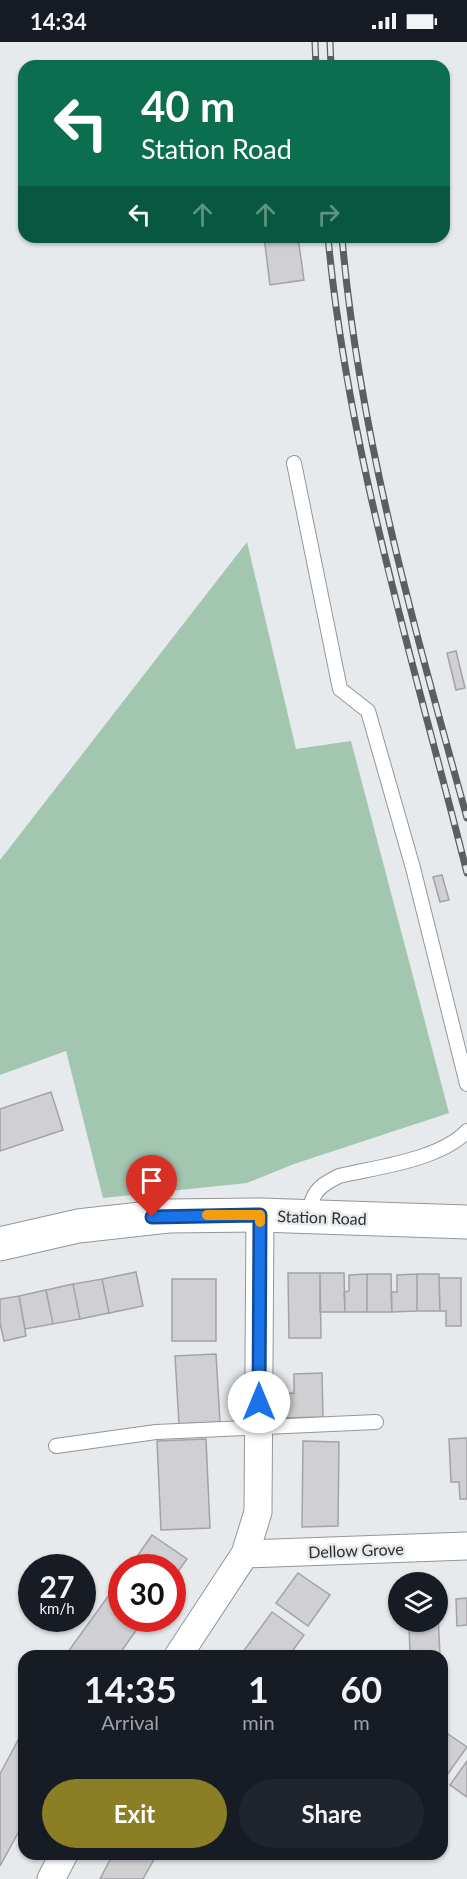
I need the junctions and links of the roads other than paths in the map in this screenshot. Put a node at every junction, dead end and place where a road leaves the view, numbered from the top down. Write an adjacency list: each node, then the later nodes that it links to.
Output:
1 (294, 463): 2 (lane)
2 (467, 1084)
3 (467, 1131): 5 (lane)
4 (260, 1215): 5 (street, Station Road); 7 (street, Station Road); 9 (street)
5 (307, 1217): 6 (street, Station Road)
6 (467, 1222)
7 (0, 1244)
8 (376, 1422): 9 (lane)
9 (259, 1426): 10 (lane); 12 (street)
10 (56, 1446)
11 (467, 1546): 12 (street, Dellow Grove)
12 (245, 1554): 13 (street)
13 (182, 1650)
14 (61, 1860): 15 (street)
15 (51, 1879)

